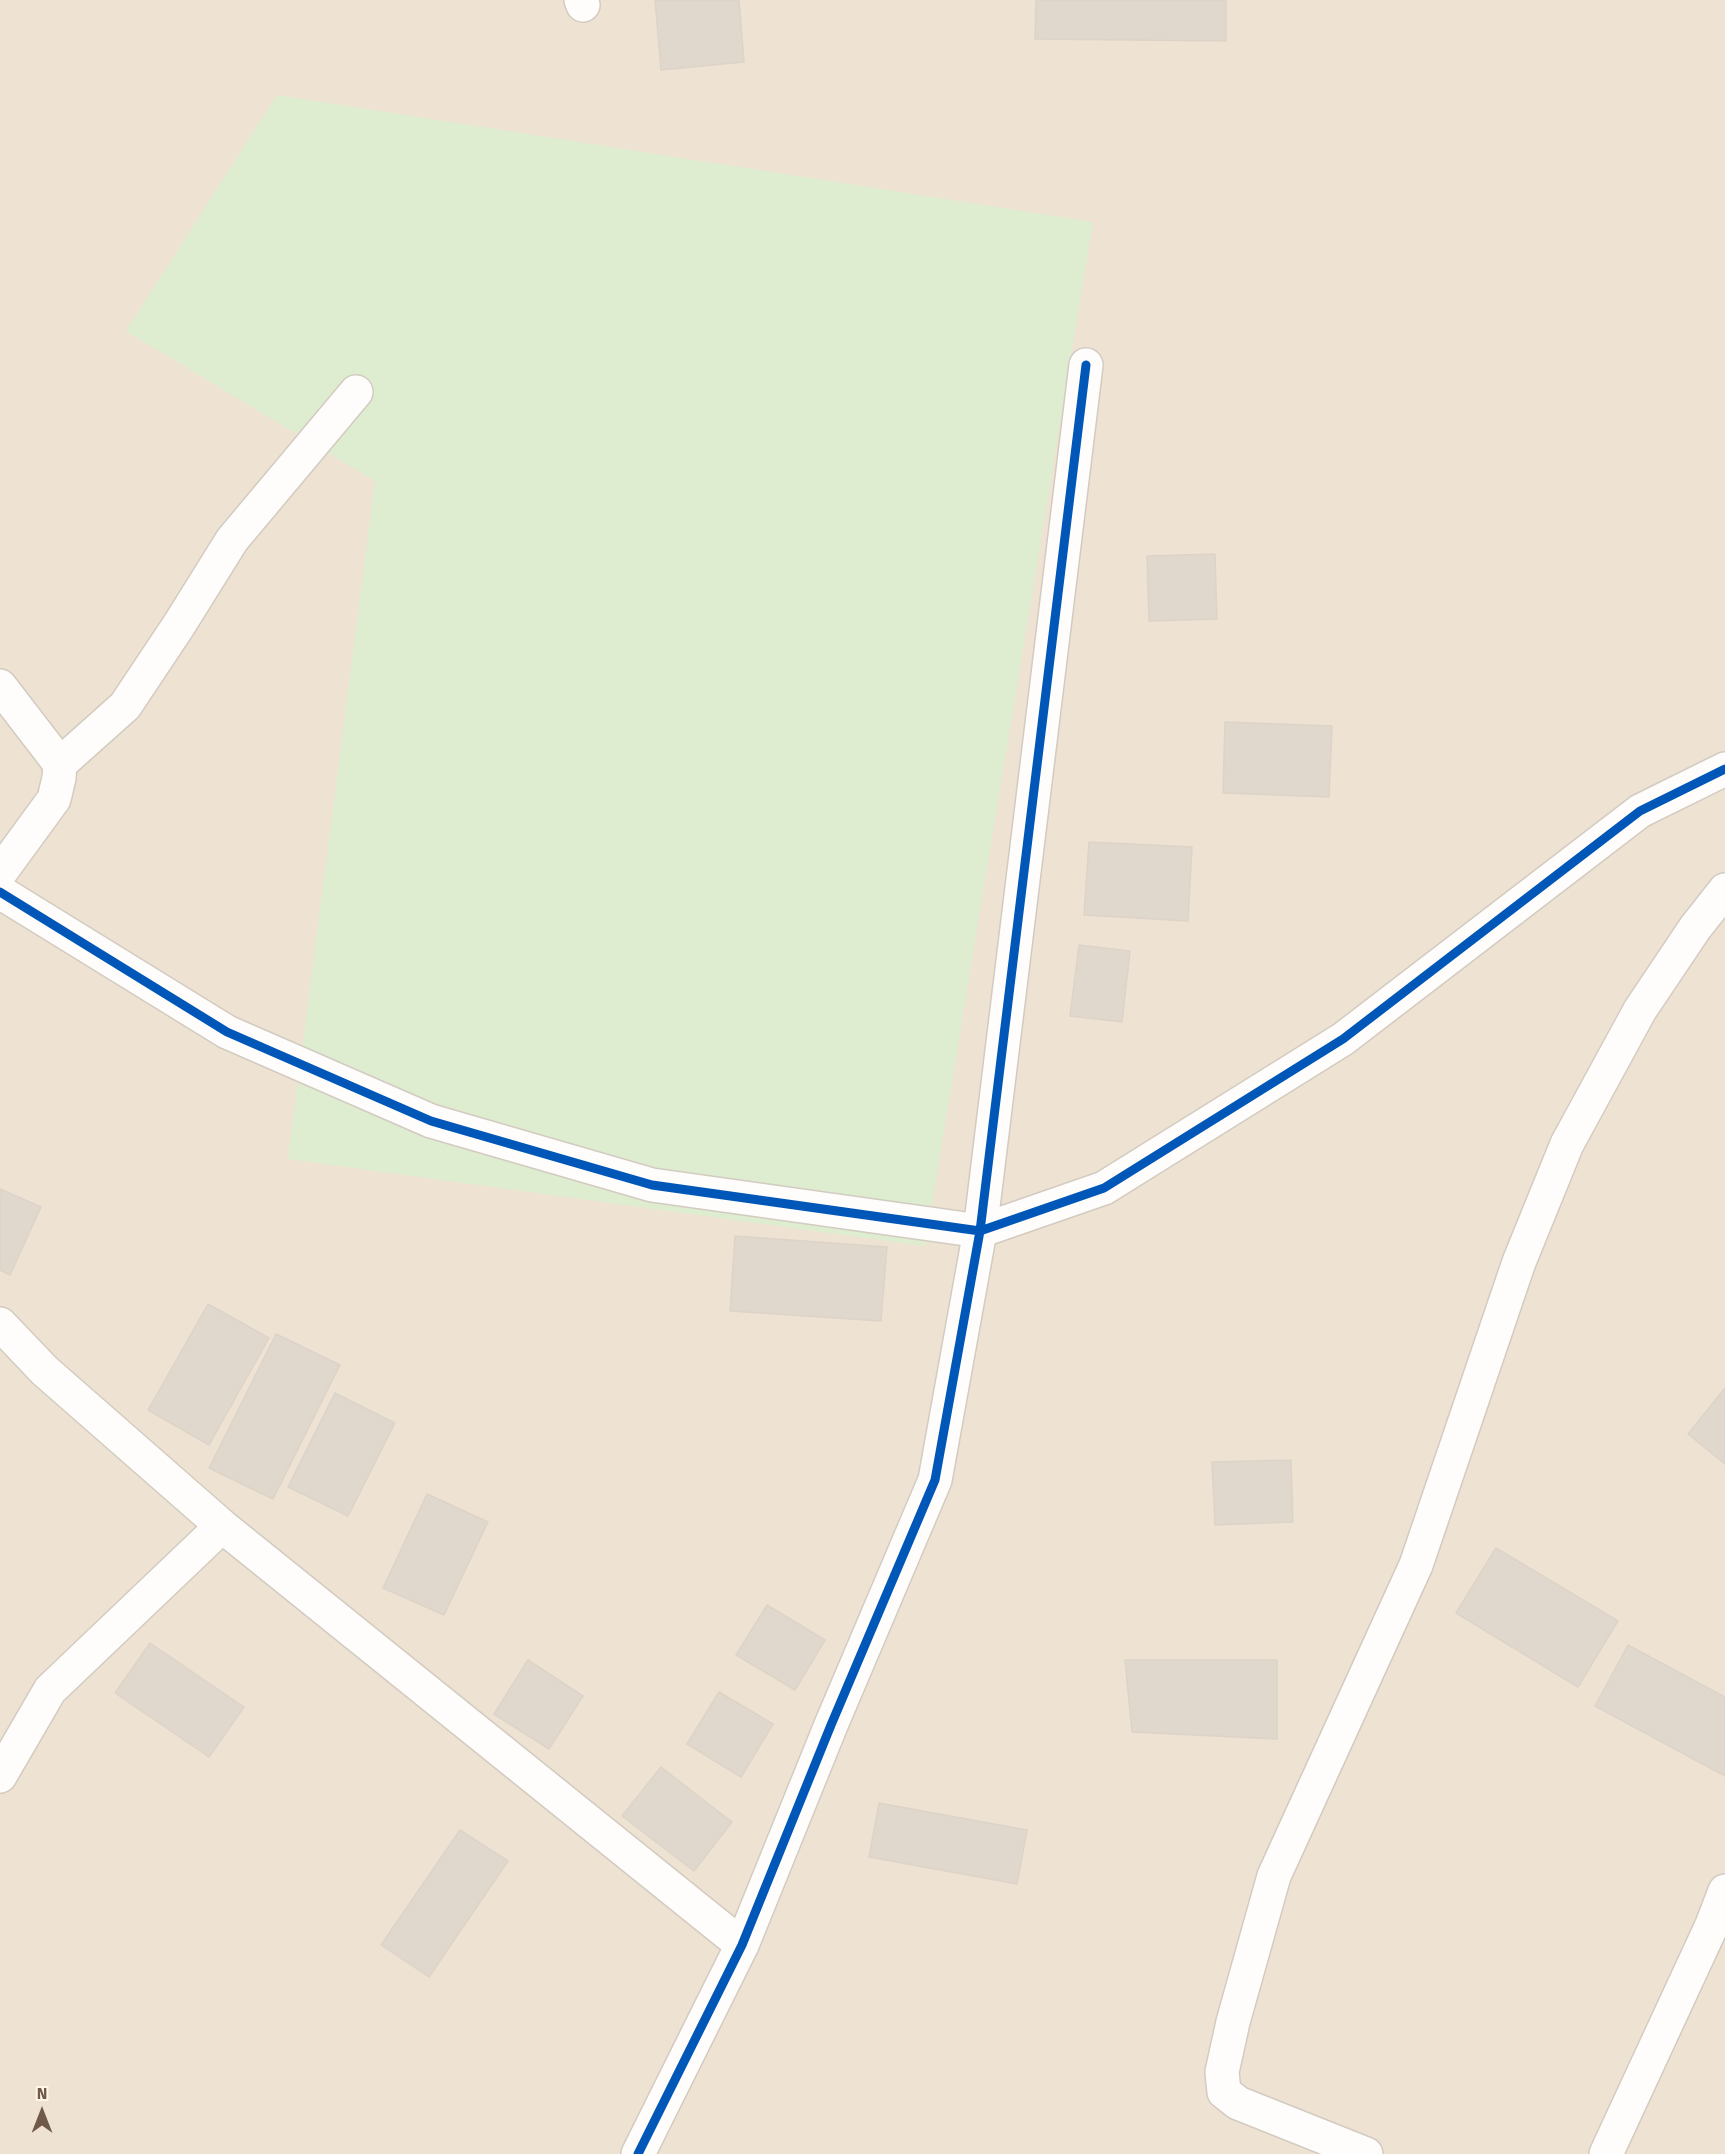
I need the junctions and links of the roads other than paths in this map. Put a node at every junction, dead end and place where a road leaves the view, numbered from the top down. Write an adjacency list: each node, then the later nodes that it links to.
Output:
1 (1086, 365): 9 (street)
2 (356, 392): 4 (street)
3 (0, 686): 4 (street)
4 (60, 764): 6 (street)
5 (1725, 769): 9 (street)
6 (0, 873)
7 (1725, 890): 16 (street)
8 (0, 892): 9 (street)
9 (980, 1231): 14 (street)
10 (0, 1324): 11 (street)
11 (222, 1526): 12 (street); 14 (street)
12 (0, 1776)
13 (1725, 1891): 17 (street)
14 (742, 1945): 15 (street)
15 (638, 2154)
16 (1366, 2154)
17 (1606, 2154)

